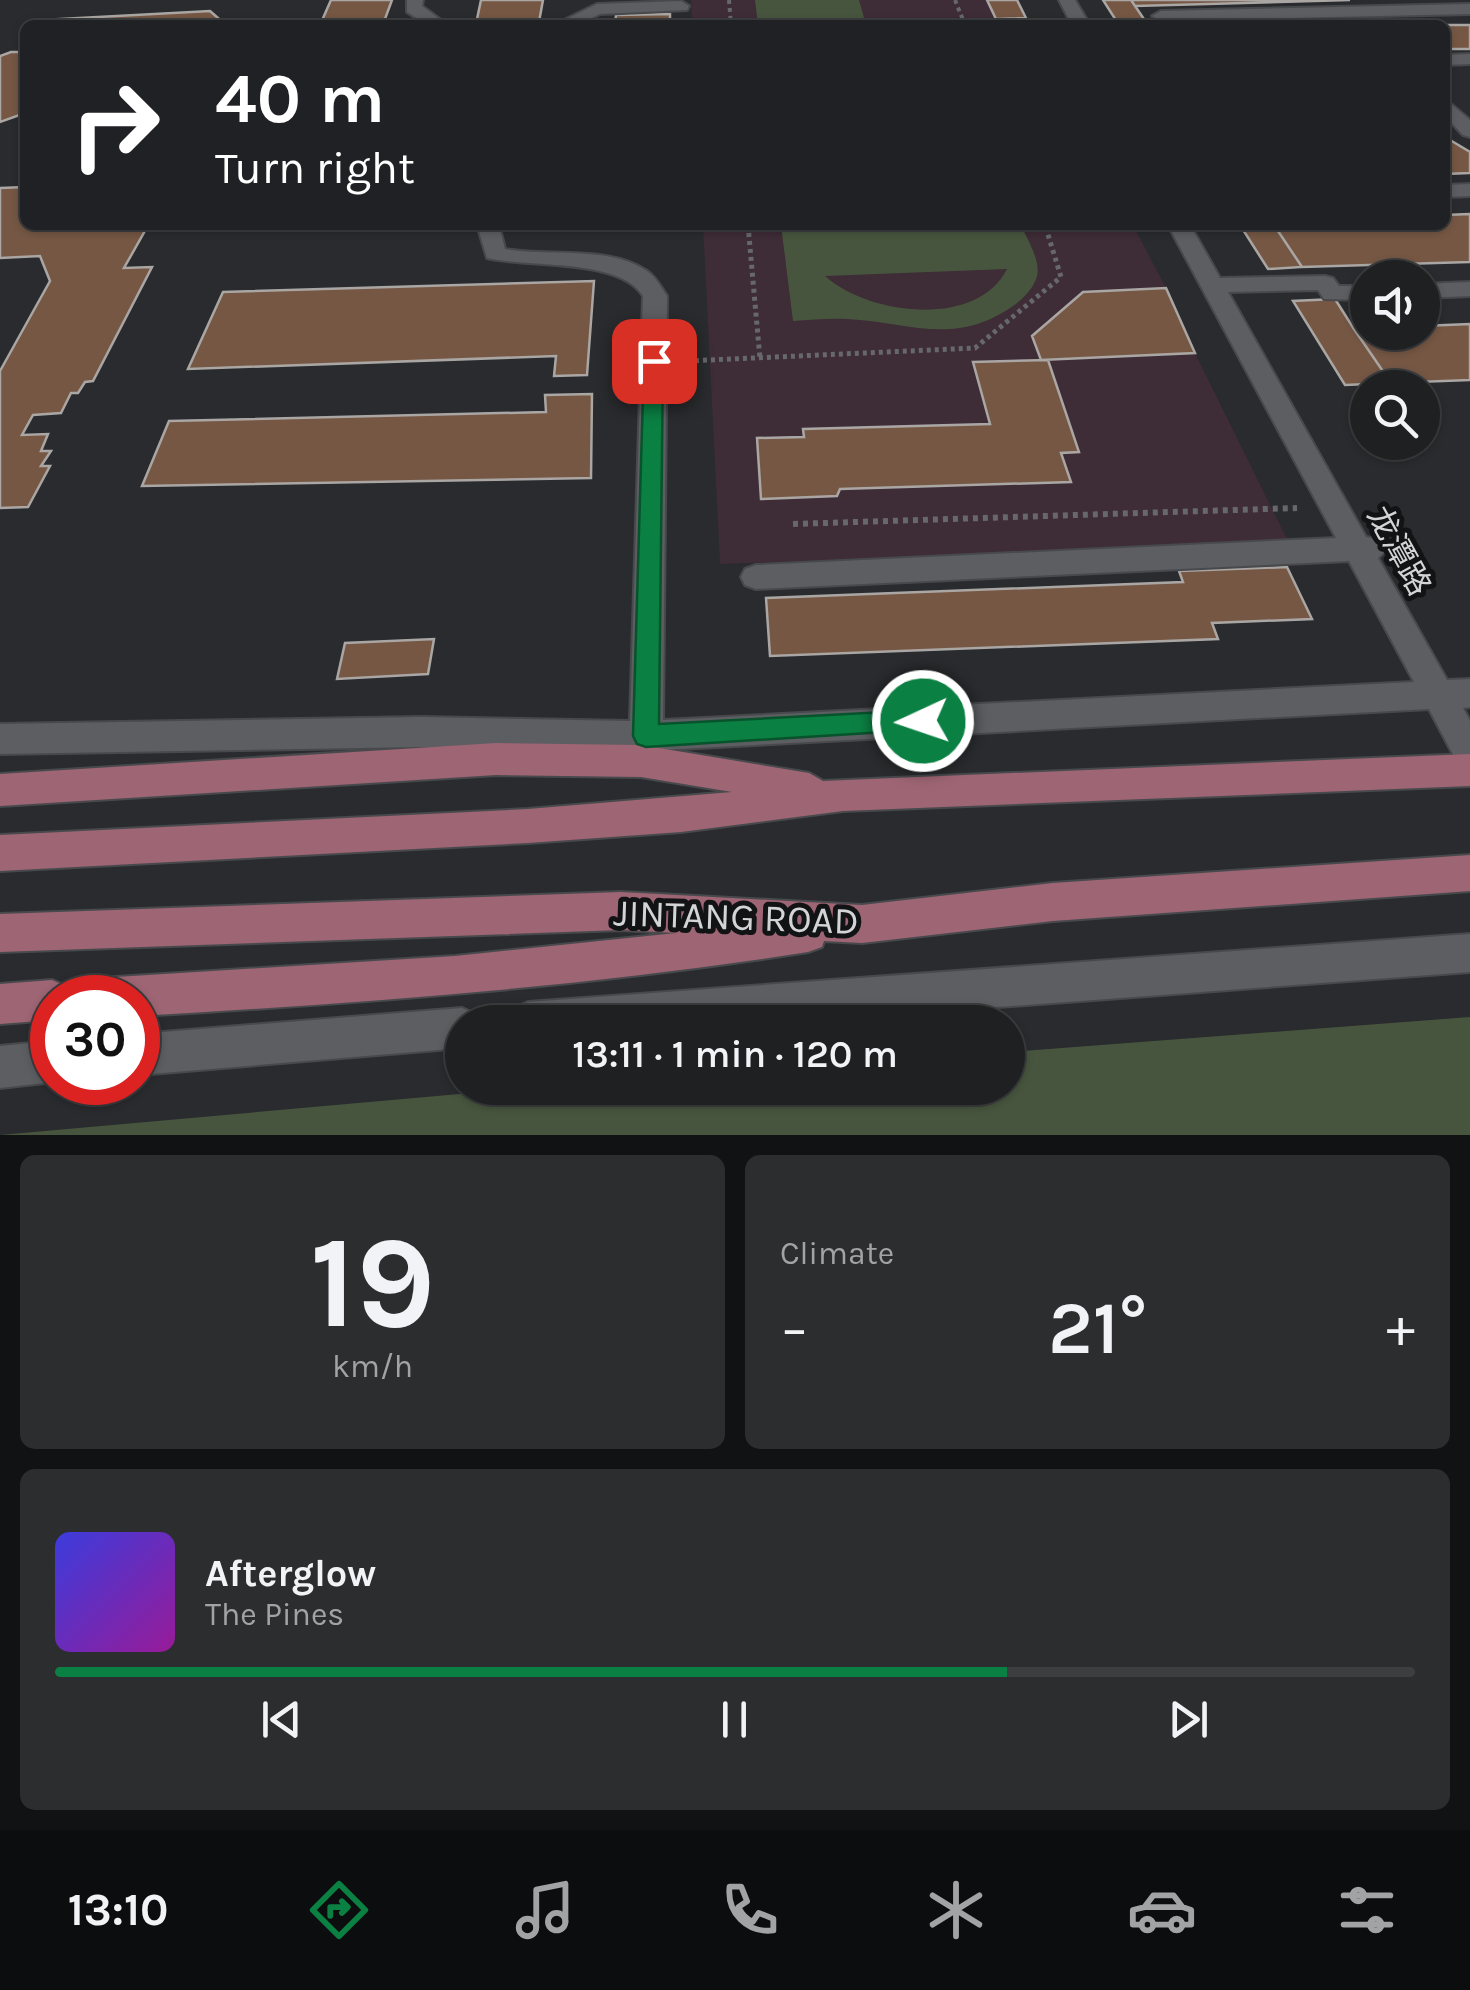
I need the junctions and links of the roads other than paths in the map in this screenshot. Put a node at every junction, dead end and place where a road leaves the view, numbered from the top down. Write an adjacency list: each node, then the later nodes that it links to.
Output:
1 (415, 0): 6 (street)
2 (681, 3): 7 (street)
3 (1470, 8): 5 (street)
4 (1160, 16): 5 (street)
5 (1361, 18)
6 (431, 20)
7 (573, 20)
8 (1450, 110): 9 (street)
9 (1470, 130)
10 (489, 230): 21 (street)
11 (1181, 230): 13 (street, 龙潭路)
12 (1191, 230): 13 (street, 龙潭路)
13 (1218, 285): 16 (street); 17 (street, 龙潭路); 17 (street, 龙潭路)
14 (1470, 289): 15 (street)
15 (1440, 290)
16 (1350, 294)
17 (1366, 548): 18 (street); 19 (street, 龙潭路)
18 (756, 577)
19 (1459, 699): 21 (street); 22 (street, 龙潭路)
20 (0, 739): 21 (street)
21 (644, 748): 24 (main road); 25 (main road)
22 (1470, 753)
23 (1470, 770): 25 (main road)
24 (0, 790)
25 (843, 795): 26 (main road)
26 (0, 853)
27 (1470, 873): 28 (main road, JINTANG ROAD)
28 (862, 924): 29 (main road, JINTANG ROAD); 31 (main road)
29 (0, 933)
30 (1470, 953): 34 (street)
31 (160, 995)
32 (30, 1002): 33 (main road)
33 (0, 1004)
34 (760, 1005)
35 (445, 1029): 36 (street)
36 (160, 1053)
37 (30, 1064): 38 (street)
38 (0, 1067)

